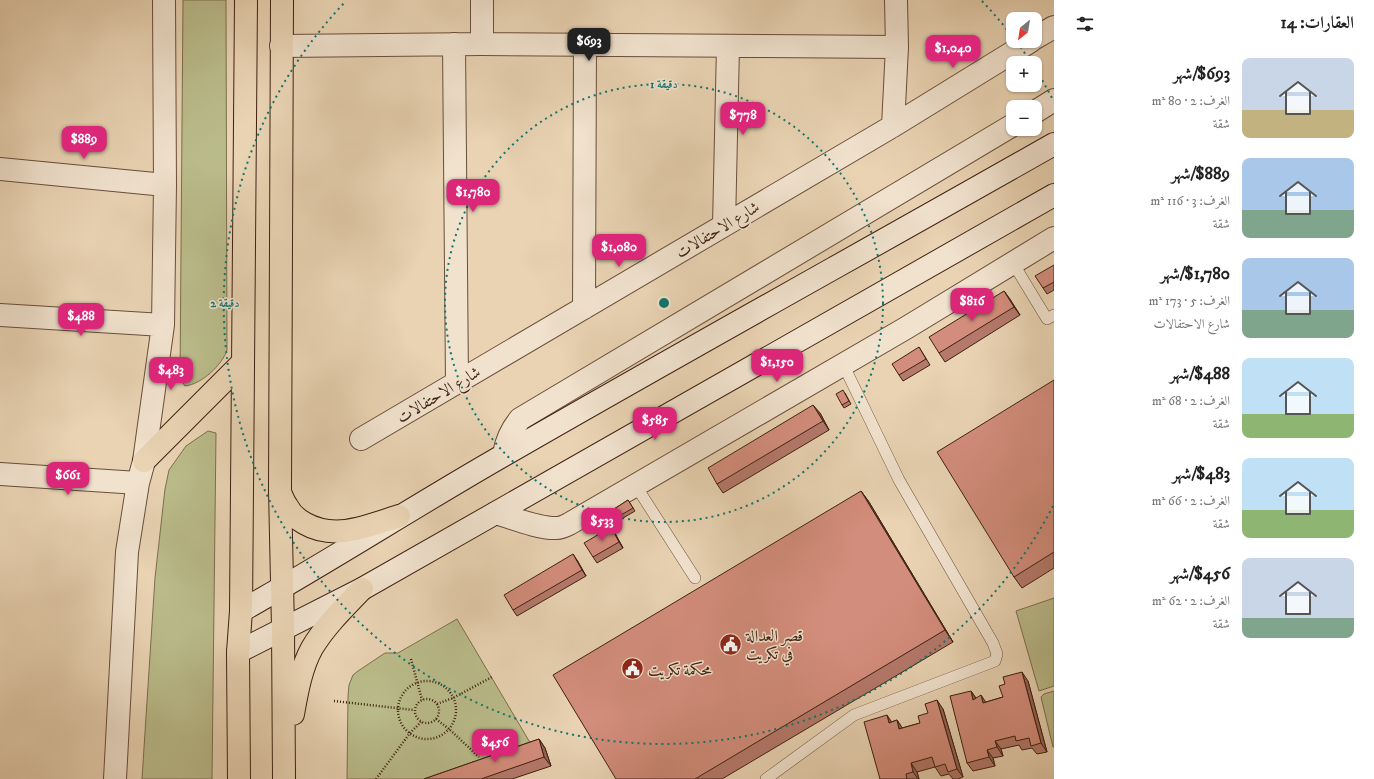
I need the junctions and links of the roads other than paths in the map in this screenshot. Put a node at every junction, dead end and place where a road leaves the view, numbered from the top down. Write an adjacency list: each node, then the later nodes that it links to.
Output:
1 (164, 0): 21 (street)
2 (246, 0): 30 (main road)
3 (282, 0): 11 (main road)
4 (482, 0): 9 (street)
5 (896, 0): 13 (street)
6 (1054, 27): 7 (street)
7 (1042, 34)
8 (454, 44): 9 (street); 11 (street); 32 (street)
9 (482, 44): 10 (street)
10 (585, 45): 12 (street); 26 (street)
11 (281, 46): 39 (main road)
12 (728, 46): 13 (street); 23 (street)
13 (897, 48): 17 (street)
14 (1020, 48): 17 (street, شارع الاحتفالات)
15 (1054, 100): 16 (street)
16 (1042, 108)
17 (893, 126): 23 (street, شارع الاحتفالات)
18 (1006, 129): 34 (street)
19 (1054, 145): 34 (street)
20 (0, 170): 21 (street)
21 (165, 185): 29 (street)
22 (1054, 195): 40 (street)
23 (724, 225): 26 (street, شارع الاحتفالات)
24 (1054, 238): 25 (street)
25 (1013, 262): 28 (lane); 31 (street)
26 (584, 308): 32 (street, شارع الاحتفالات)
27 (0, 315): 29 (street)
28 (1054, 315)
29 (163, 325): 35 (street)
30 (243, 362): 35 (main road); 45 (main road)
31 (843, 364): 38 (street); 51 (lane)
32 (457, 382): 33 (street, شارع الاحتفالات)
33 (361, 439)
34 (504, 454): 41 (street)
35 (144, 461): 37 (street)
36 (0, 474): 37 (street)
37 (138, 483): 49 (street)
38 (636, 486): 40 (street); 42 (lane)
39 (280, 490): 41 (main road); 43 (main road)
40 (496, 513): 44 (street)
41 (399, 516): 43 (street)
42 (695, 578)
43 (282, 588): 45 (street); 46 (main road)
44 (362, 589): 46 (street); 48 (main road)
45 (241, 611): 47 (main road)
46 (283, 628): 47 (street); 48 (main road)
47 (238, 652): 50 (main road)
48 (284, 772)
49 (116, 779)
50 (239, 779)
51 (766, 779)

